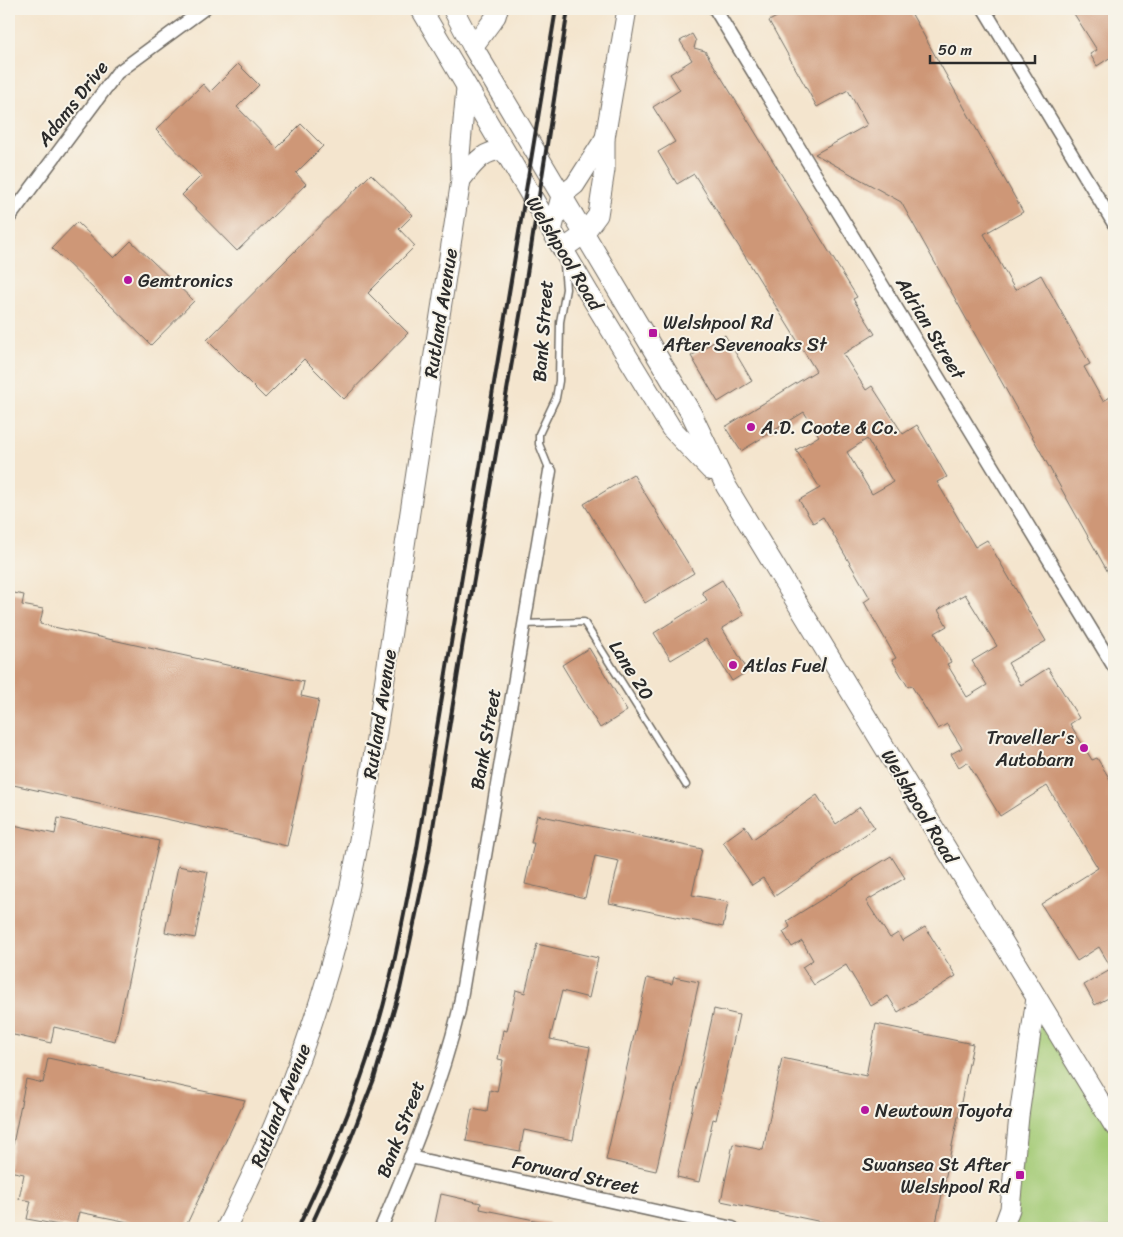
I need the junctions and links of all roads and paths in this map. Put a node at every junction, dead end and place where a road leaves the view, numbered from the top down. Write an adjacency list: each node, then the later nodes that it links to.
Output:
1 (204, 9): 14 (street, Adams Drive)
2 (421, 9): 9 (main road, Welshpool Road)
3 (453, 9): 8 (main road, Welshpool Road)
4 (498, 9): 8 (street)
5 (627, 9): 10 (street)
6 (715, 9): 22 (street, Adrian Street)
7 (984, 9): 15 (street)
8 (473, 47): 13 (main road, Welshpool Road)
9 (466, 88): 11 (main road, Welshpool Road); 12 (street, Rutland Avenue)
10 (604, 138): 13 (street); 17 (street)
11 (504, 151): 12 (street); 16 (main road, Welshpool Road)
12 (461, 180): 28 (street, Rutland Avenue)
13 (561, 196): 16 (street); 17 (main road, Welshpool Road)
14 (9, 218)
15 (1114, 224)
16 (552, 231): 18 (main road, Welshpool Road)
17 (583, 235): 18 (street); 20 (main road, Welshpool Road)
18 (563, 249): 19 (lane, Bank Street); 20 (main road, Welshpool Road)
19 (550, 471): 21 (street, Bank Street)
20 (726, 486): 24 (main road, Welshpool Road)
21 (524, 624): 23 (lane, Lane 20); 26 (street, Bank Street)
22 (1114, 667)
23 (686, 785)
24 (1036, 998): 25 (main road, Welshpool Road); 27 (street)
25 (1114, 1125)
26 (410, 1157): 29 (street, Bank Street); 30 (street, Forward Street)
27 (1010, 1209): 31 (street); 32 (street)
28 (226, 1228)
29 (381, 1228)
30 (733, 1228)
31 (1002, 1228)
32 (1013, 1228)

